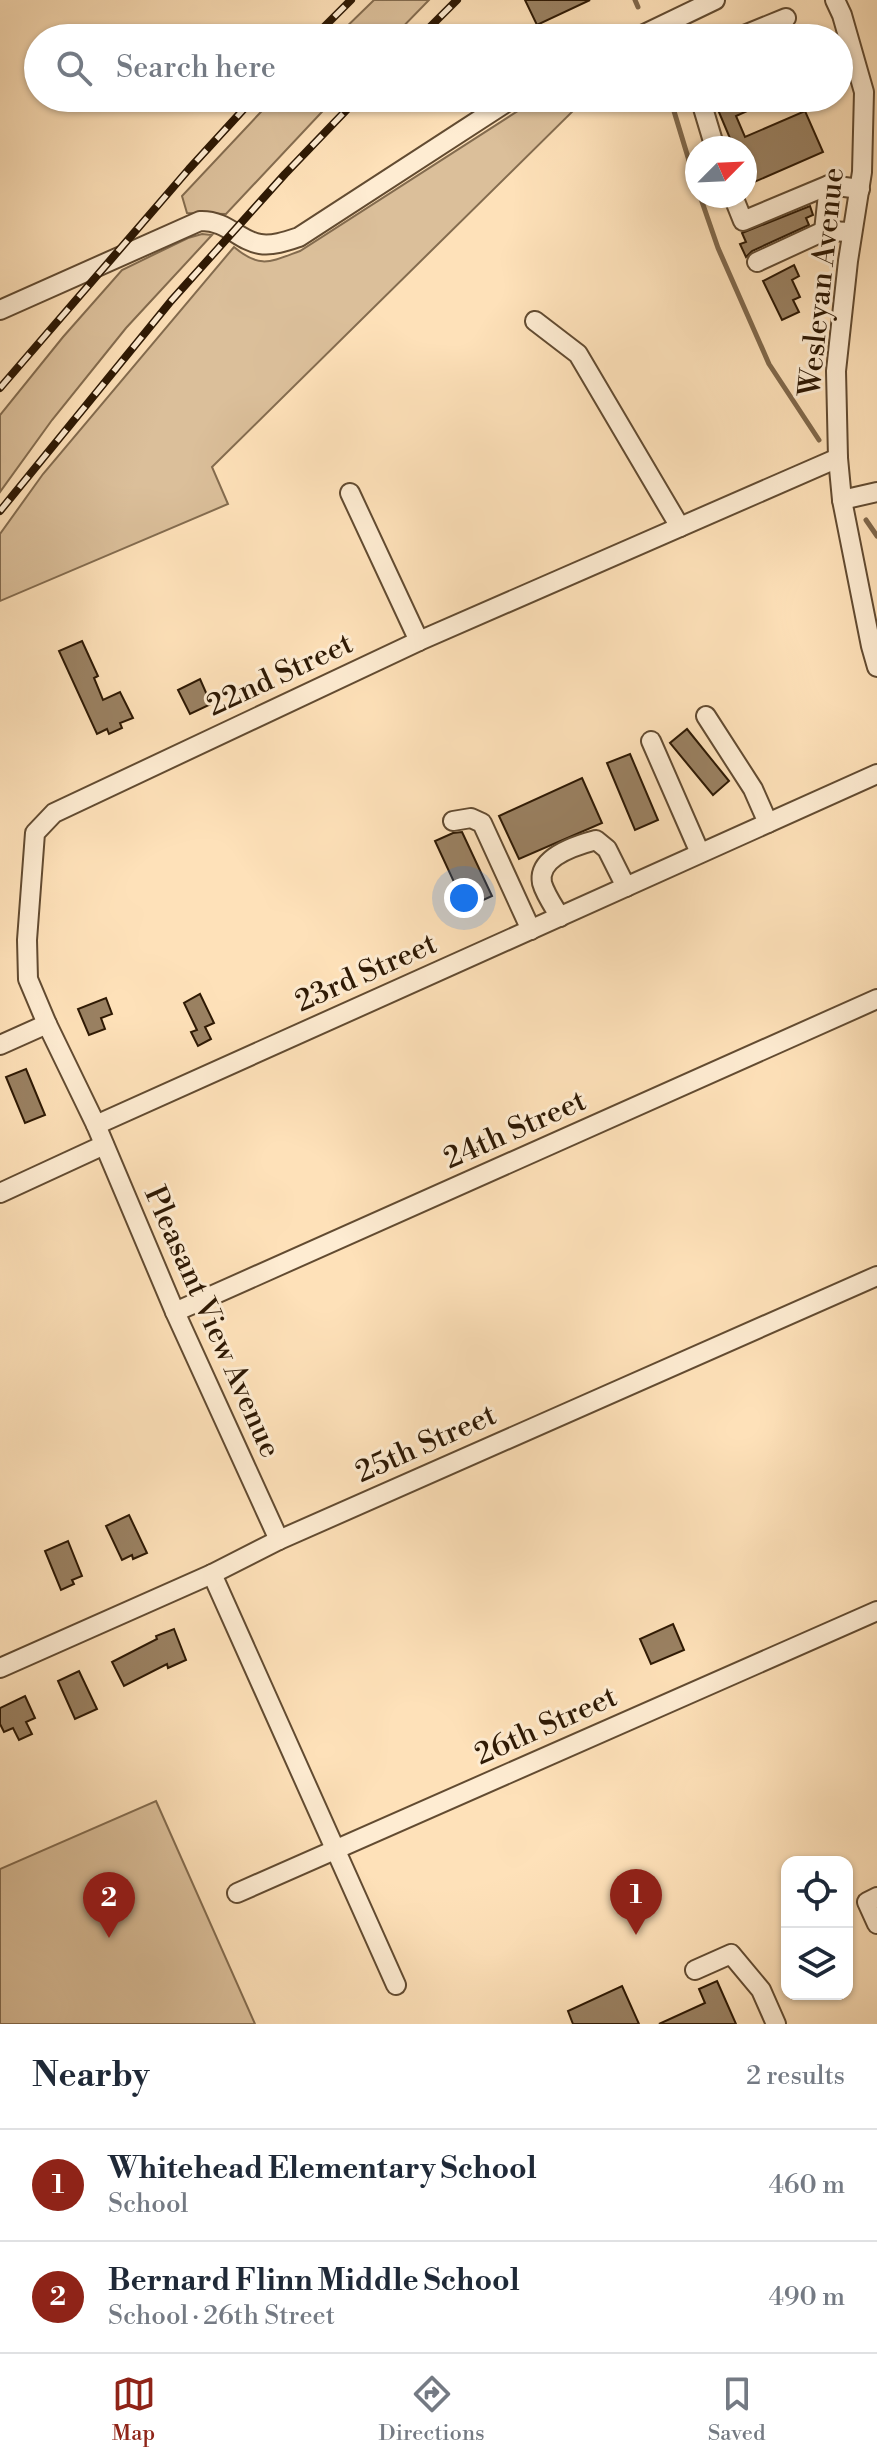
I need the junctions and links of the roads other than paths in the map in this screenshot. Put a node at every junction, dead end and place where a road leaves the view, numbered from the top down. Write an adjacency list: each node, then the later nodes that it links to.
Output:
1 (715, 0): 4 (street)
2 (835, 0): 6 (street, Wesleyan Avenue)
3 (786, 18): 5 (street)
4 (681, 24)
5 (771, 24)
6 (845, 24)
7 (853, 54): 11 (street, Wesleyan Avenue)
8 (491, 112): 17 (street)
9 (704, 112): 10 (street)
10 (711, 136)
11 (866, 178): 12 (street); 15 (street, Wesleyan Avenue)
12 (829, 185): 13 (street); 14 (street)
13 (738, 208)
14 (824, 231): 15 (street); 16 (street)
15 (852, 232): 19 (street, Wesleyan Avenue)
16 (757, 262)
17 (0, 310)
18 (535, 321): 23 (street)
19 (838, 458): 22 (street, Wesleyan Avenue); 23 (street, 22nd Street)
20 (877, 492): 22 (street)
21 (350, 493): 24 (street)
22 (842, 500): 25 (street, Wesleyan Avenue)
23 (680, 527): 24 (street, 22nd Street)
24 (419, 641): 36 (street, 22nd Street)
25 (877, 667)
26 (706, 716): 30 (street)
27 (651, 741): 31 (street)
28 (877, 774): 30 (street, 23rd Street)
29 (453, 821): 34 (street)
30 (768, 823): 31 (street, 23rd Street)
31 (700, 853): 32 (street, 23rd Street)
32 (626, 887): 33 (street, 23rd Street); 33 (street)
33 (560, 917): 34 (street, 23rd Street)
34 (531, 930): 38 (street, 23rd Street)
35 (877, 999): 42 (street, 24th Street)
36 (47, 1024): 37 (street); 38 (street, 22nd Street)
37 (0, 1045)
38 (96, 1125): 39 (street, Pleasant View Avenue)
39 (104, 1145): 40 (street); 42 (street, Pleasant View Avenue)
40 (0, 1193)
41 (877, 1276): 43 (street, 25th Street)
42 (175, 1312): 43 (street, Pleasant View Avenue)
43 (279, 1540): 44 (street, 25th Street)
44 (212, 1574): 46 (street, 25th Street); 47 (street)
45 (877, 1611): 47 (street, 26th Street)
46 (0, 1668)
47 (337, 1849): 48 (street, 26th Street); 52 (street)
48 (237, 1893)
49 (872, 1899): 50 (street)
50 (877, 1924)
51 (695, 1970): 53 (street)
52 (396, 1985)
53 (776, 2024)

